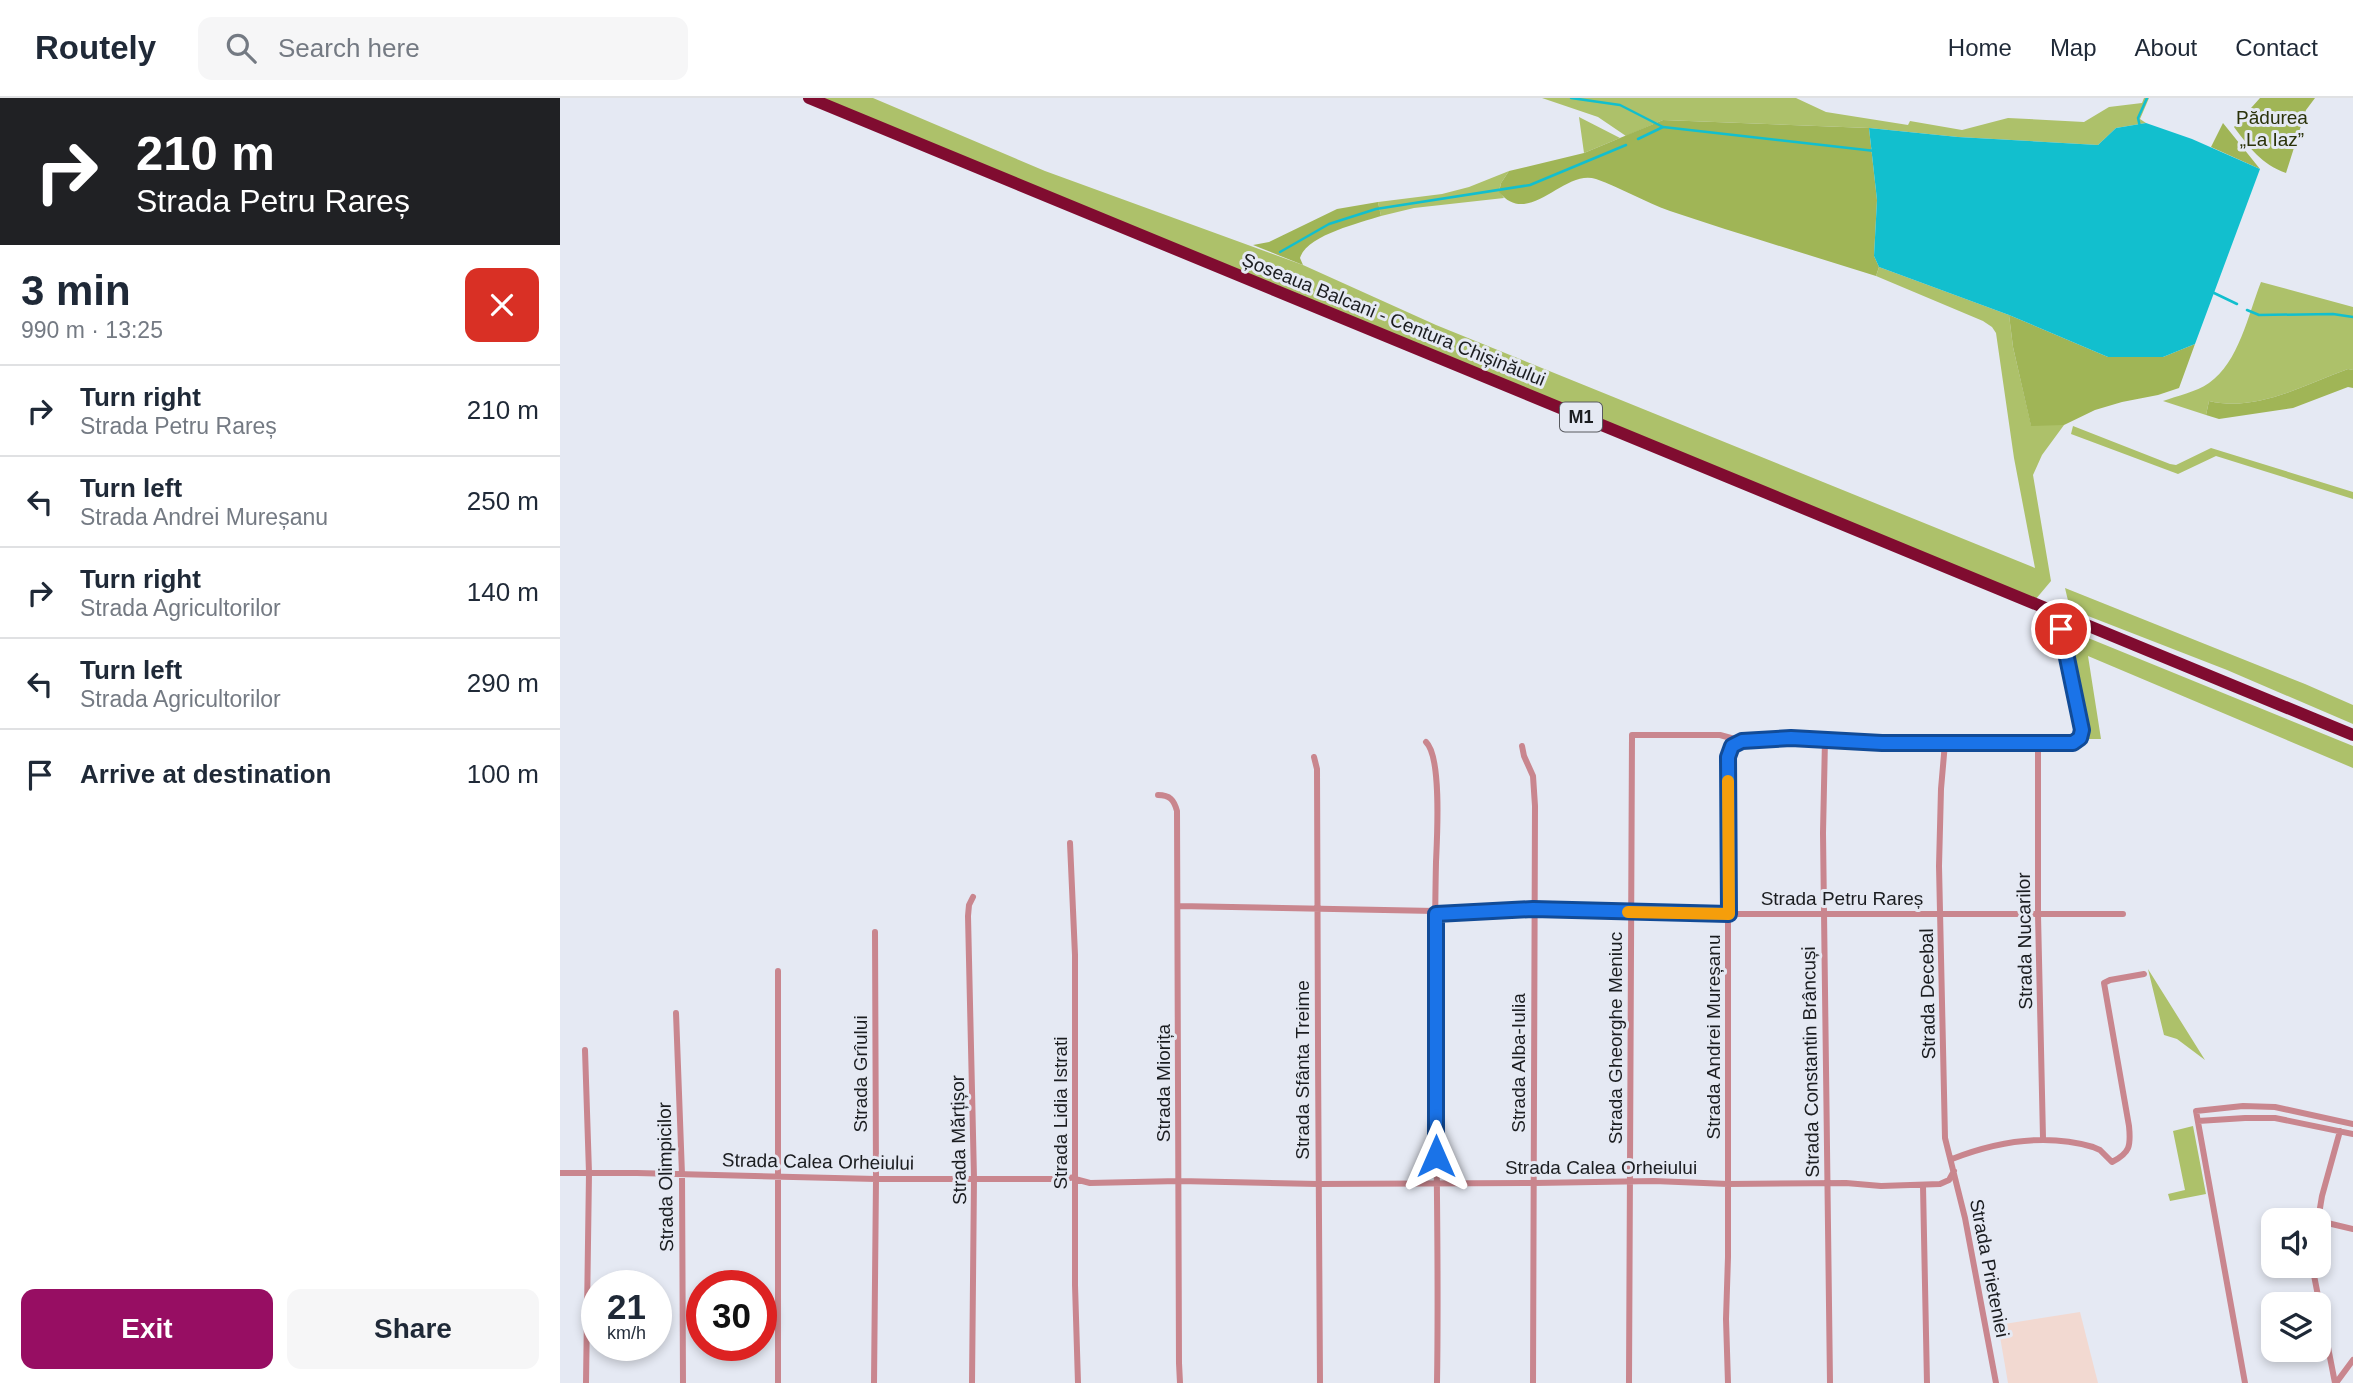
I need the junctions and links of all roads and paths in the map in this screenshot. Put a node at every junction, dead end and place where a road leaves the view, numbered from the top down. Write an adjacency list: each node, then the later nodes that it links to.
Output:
1 (809, 98): 2 (highway, Șoseaua Balcani - Centura Chișinăului / M1)
2 (2062, 615): 3 (highway, Șoseaua Balcani - Centura Chișinăului / M1); 8 (street)
3 (2353, 735)
4 (1825, 740): 5 (street); 7 (street); 19 (street, Strada Constantin Brâncuși)
5 (1742, 741): 17 (street, Strada Gheorghe Meniuc); 20 (street, Strada Andrei Mureșanu)
6 (1426, 742): 18 (street)
7 (1945, 743): 8 (street); 22 (street, Strada Decebal)
8 (2038, 743): 23 (street, Strada Nucarilor)
9 (1522, 746): 15 (street, Strada Alba-Iulia)
10 (1314, 757): 16 (street, Strada Sfânta Treime)
11 (1158, 795): 14 (street, Strada Miorița)
12 (1070, 843): 41 (street, Strada Lidia Istrati)
13 (973, 897): 40 (street, Strada Mărțișor)
14 (1178, 906): 16 (street, Strada Petru Rareș); 43 (street, Strada Miorița)
15 (1533, 909): 17 (street, Strada Petru Rareș); 18 (street, Strada Petru Rareș); 46 (street, Strada Alba-Iulia)
16 (1318, 910): 18 (street, Strada Petru Rareș); 48 (street, Strada Sfânta Treime)
17 (1632, 912): 20 (street, Strada Petru Rareș); 44 (street, Strada Gheorghe Meniuc)
18 (1435, 913): 45 (street)
19 (1824, 913): 20 (street, Strada Petru Rareș); 22 (street, Strada Petru Rareș); 47 (street, Strada Constantin Brâncuși)
20 (1729, 914): 49 (street, Strada Andrei Mureșanu)
21 (2123, 914): 23 (street, Strada Petru Rareș)
22 (1941, 915): 23 (street, Strada Petru Rareș); 34 (street, Strada Decebal)
23 (2038, 915): 33 (street, Strada Nucarilor)
24 (875, 932): 42 (street, Strada Grîului)
25 (778, 971): 39 (street)
26 (2144, 974): 33 (street)
27 (677, 1013): 38 (street, Strada Olimpicilor)
28 (585, 1050): 37 (street)
29 (2198, 1121): 30 (street); 31 (street); 71 (street)
30 (2353, 1124)
31 (2340, 1131): 32 (street); 51 (street)
32 (2353, 1134)
33 (2043, 1138): 34 (street)
34 (1952, 1159): 35 (street, Strada Prieteniei)
35 (1954, 1171): 50 (street, Strada Calea Orheiului); 70 (street, Strada Prieteniei)
36 (560, 1173): 37 (street, Strada Calea Orheiului)
37 (589, 1173): 38 (street, Strada Calea Orheiului); 56 (street)
38 (682, 1174): 39 (street, Strada Calea Orheiului); 57 (street, Strada Olimpicilor)
39 (778, 1177): 42 (street, Strada Calea Orheiului); 58 (street)
40 (974, 1178): 41 (street, Strada Calea Orheiului); 42 (street, Strada Calea Orheiului); 60 (street, Strada Mărțișor)
41 (1075, 1178): 43 (street, Strada Calea Orheiului); 61 (street, Strada Lidia Istrati)
42 (876, 1179): 59 (street, Strada Grîului)
43 (1179, 1181): 48 (street, Strada Calea Orheiului); 62 (street, Strada Miorița)
44 (1630, 1181): 46 (street, Strada Calea Orheiului); 49 (street, Strada Calea Orheiului); 66 (street, Strada Gheorghe Meniuc)
45 (1436, 1183): 46 (street, Strada Calea Orheiului); 48 (street, Strada Calea Orheiului); 64 (street)
46 (1535, 1183): 65 (street, Strada Alba-Iulia)
47 (1828, 1183): 49 (street, Strada Calea Orheiului); 50 (street, Strada Calea Orheiului); 68 (street, Strada Constantin Brâncuși)
48 (1318, 1184): 63 (street, Strada Sfânta Treime)
49 (1728, 1184): 67 (street, Strada Andrei Mureșanu)
50 (1923, 1185): 69 (street)
51 (2320, 1208)
52 (2331, 1223): 53 (street)
53 (2353, 1229)
54 (2315, 1278): 72 (street)
55 (2353, 1360): 72 (street)
56 (586, 1383)
57 (683, 1383)
58 (778, 1383)
59 (874, 1383)
60 (971, 1383)
61 (1078, 1383)
62 (1180, 1383)
63 (1320, 1383)
64 (1437, 1383)
65 (1533, 1383)
66 (1629, 1383)
67 (1728, 1383)
68 (1830, 1383)
69 (1927, 1383)
70 (1996, 1383)
71 (2245, 1383)
72 (2335, 1383)

